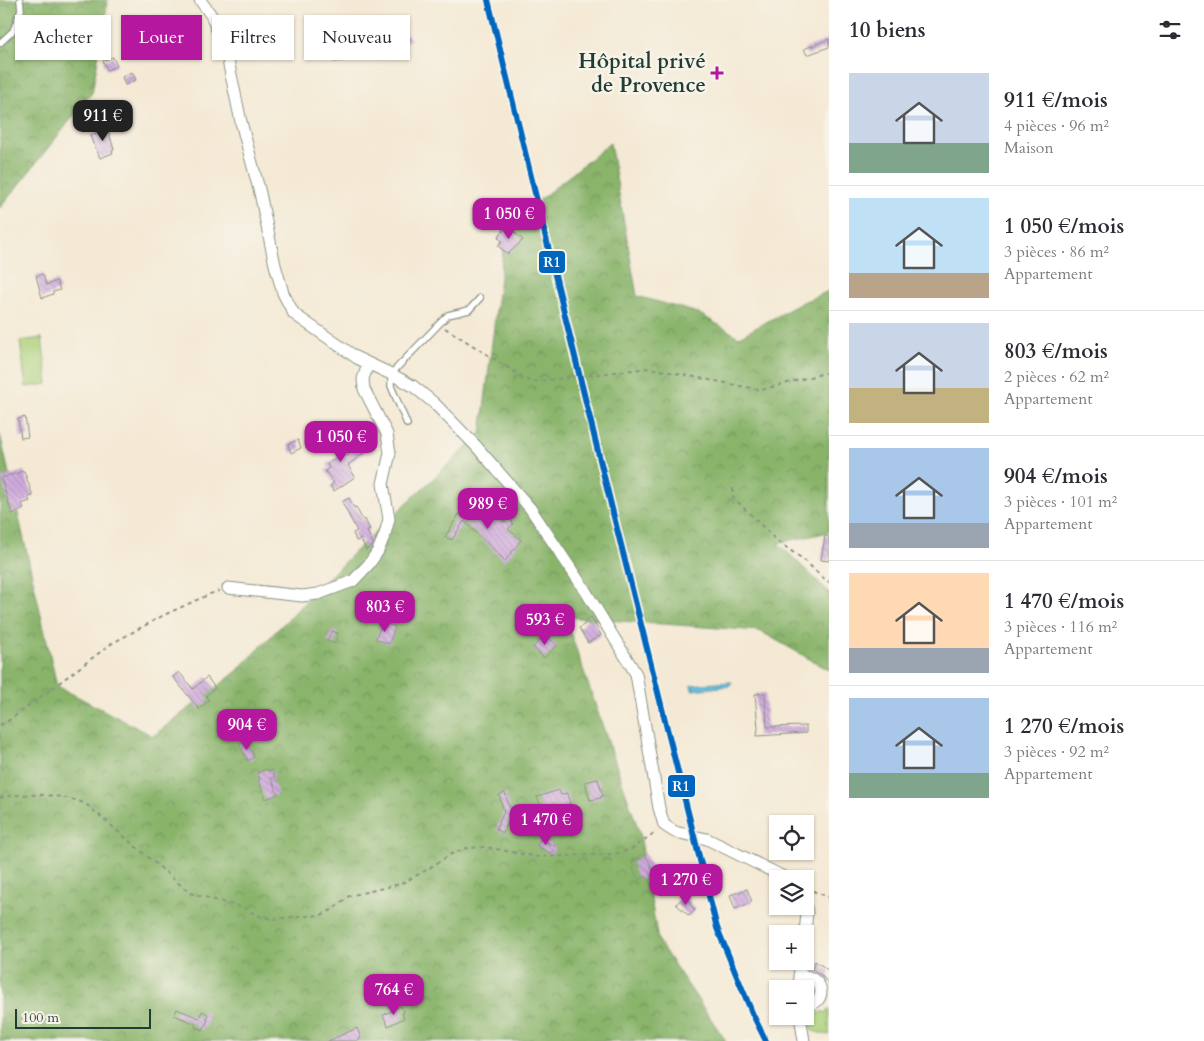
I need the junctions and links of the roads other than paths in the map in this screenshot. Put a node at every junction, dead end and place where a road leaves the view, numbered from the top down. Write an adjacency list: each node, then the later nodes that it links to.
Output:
1 (20, 0): 3 (lane)
2 (200, 0): 5 (street)
3 (0, 43)
4 (480, 298): 6 (lane)
5 (368, 364): 6 (street); 8 (street)
6 (391, 374): 7 (lane); 9 (street)
7 (407, 424)
8 (228, 588)
9 (770, 870)
10 (799, 970): 11 (street)
11 (799, 975): 12 (street); 13 (street)
12 (799, 980)
13 (826, 993): 14 (street)
14 (814, 1003)
15 (801, 1025): 16 (street)
16 (804, 1041)

